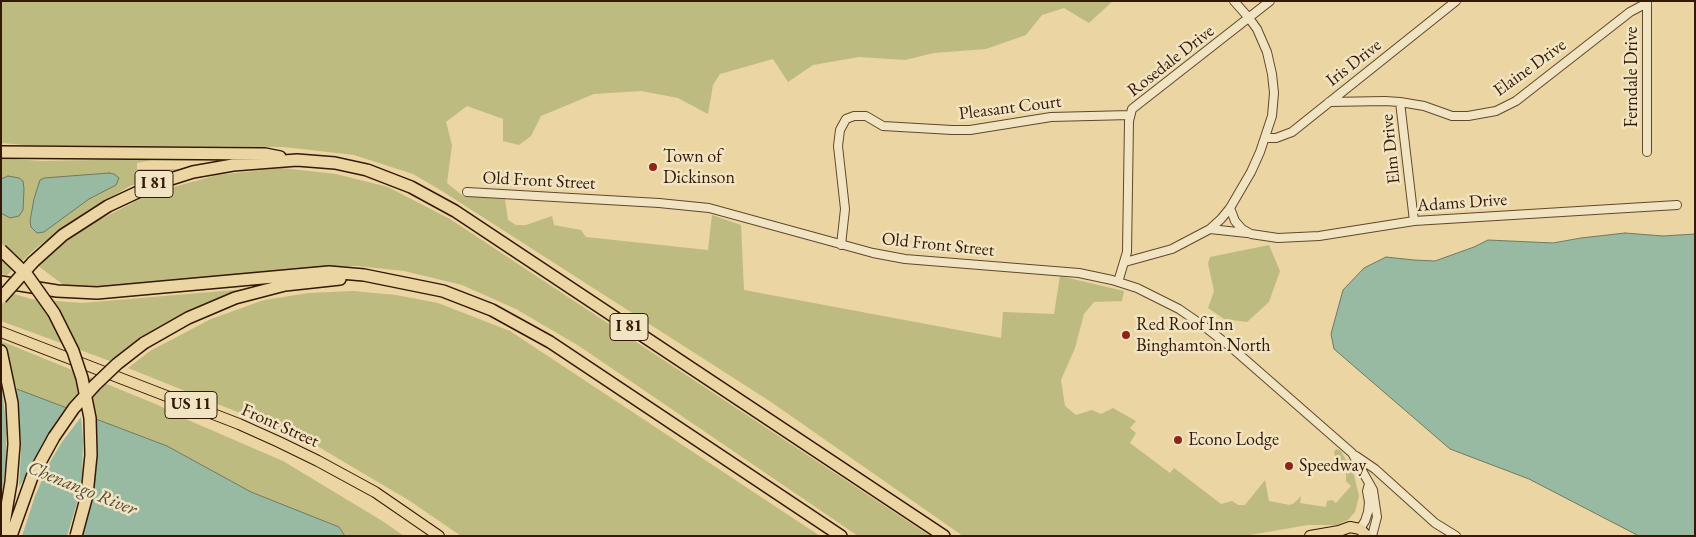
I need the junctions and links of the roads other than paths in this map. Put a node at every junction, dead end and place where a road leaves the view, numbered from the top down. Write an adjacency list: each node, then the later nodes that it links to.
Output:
1 (1234, 1): 5 (street)
2 (1270, 1): 5 (street, Rosedale Drive)
3 (1456, 1): 6 (street, Iris Drive)
4 (1647, 2): 7 (street, Elaine Drive); 11 (street, Ferndale Drive)
5 (1249, 18): 8 (street, Rosedale Drive); 9 (street)
6 (1329, 102): 7 (street, Elaine Drive); 9 (street, Iris Drive)
7 (1400, 102): 16 (street, Elm Drive)
8 (1130, 115): 19 (street, Pleasant Court); 21 (street, Rosedale Drive)
9 (1265, 138): 15 (street)
10 (1, 152): 12 (highway)
11 (1647, 152)
12 (297, 160): 25 (highway, I 81, bridge); 39 (highway, I 81)
13 (466, 192): 19 (street, Old Front Street)
14 (1676, 205): 16 (street, Adams Drive)
15 (1230, 208): 17 (street); 18 (street)
16 (1414, 221): 18 (street, Adams Drive)
17 (1210, 229): 18 (street, Adams Drive); 21 (street)
18 (1251, 234)
19 (841, 245): 24 (street, Old Front Street)
20 (1, 250): 36 (highway, bridge)
21 (1125, 262): 24 (street, Rosedale Drive)
22 (1, 282): 23 (highway)
23 (404, 282): 28 (highway, bridge); 38 (highway)
24 (1118, 282): 29 (street, Old Front Street)
25 (1, 298)
26 (1, 332): 37 (main road, Front Street / US 11)
27 (1, 352): 33 (highway)
28 (54, 437): 34 (highway); 35 (highway)
29 (1352, 454): 30 (street, Old Front Street); 42 (street, Old Front Street)
30 (1369, 484): 31 (street, Old Front Street); 41 (street, Old Front Street)
31 (1364, 532): 32 (main road)
32 (1337, 534): 40 (main road)
33 (2, 536)
34 (11, 536)
35 (18, 536)
36 (76, 536)
37 (439, 536)
38 (841, 536)
39 (944, 536)
40 (1310, 536)
41 (1372, 536)
42 (1456, 536)

